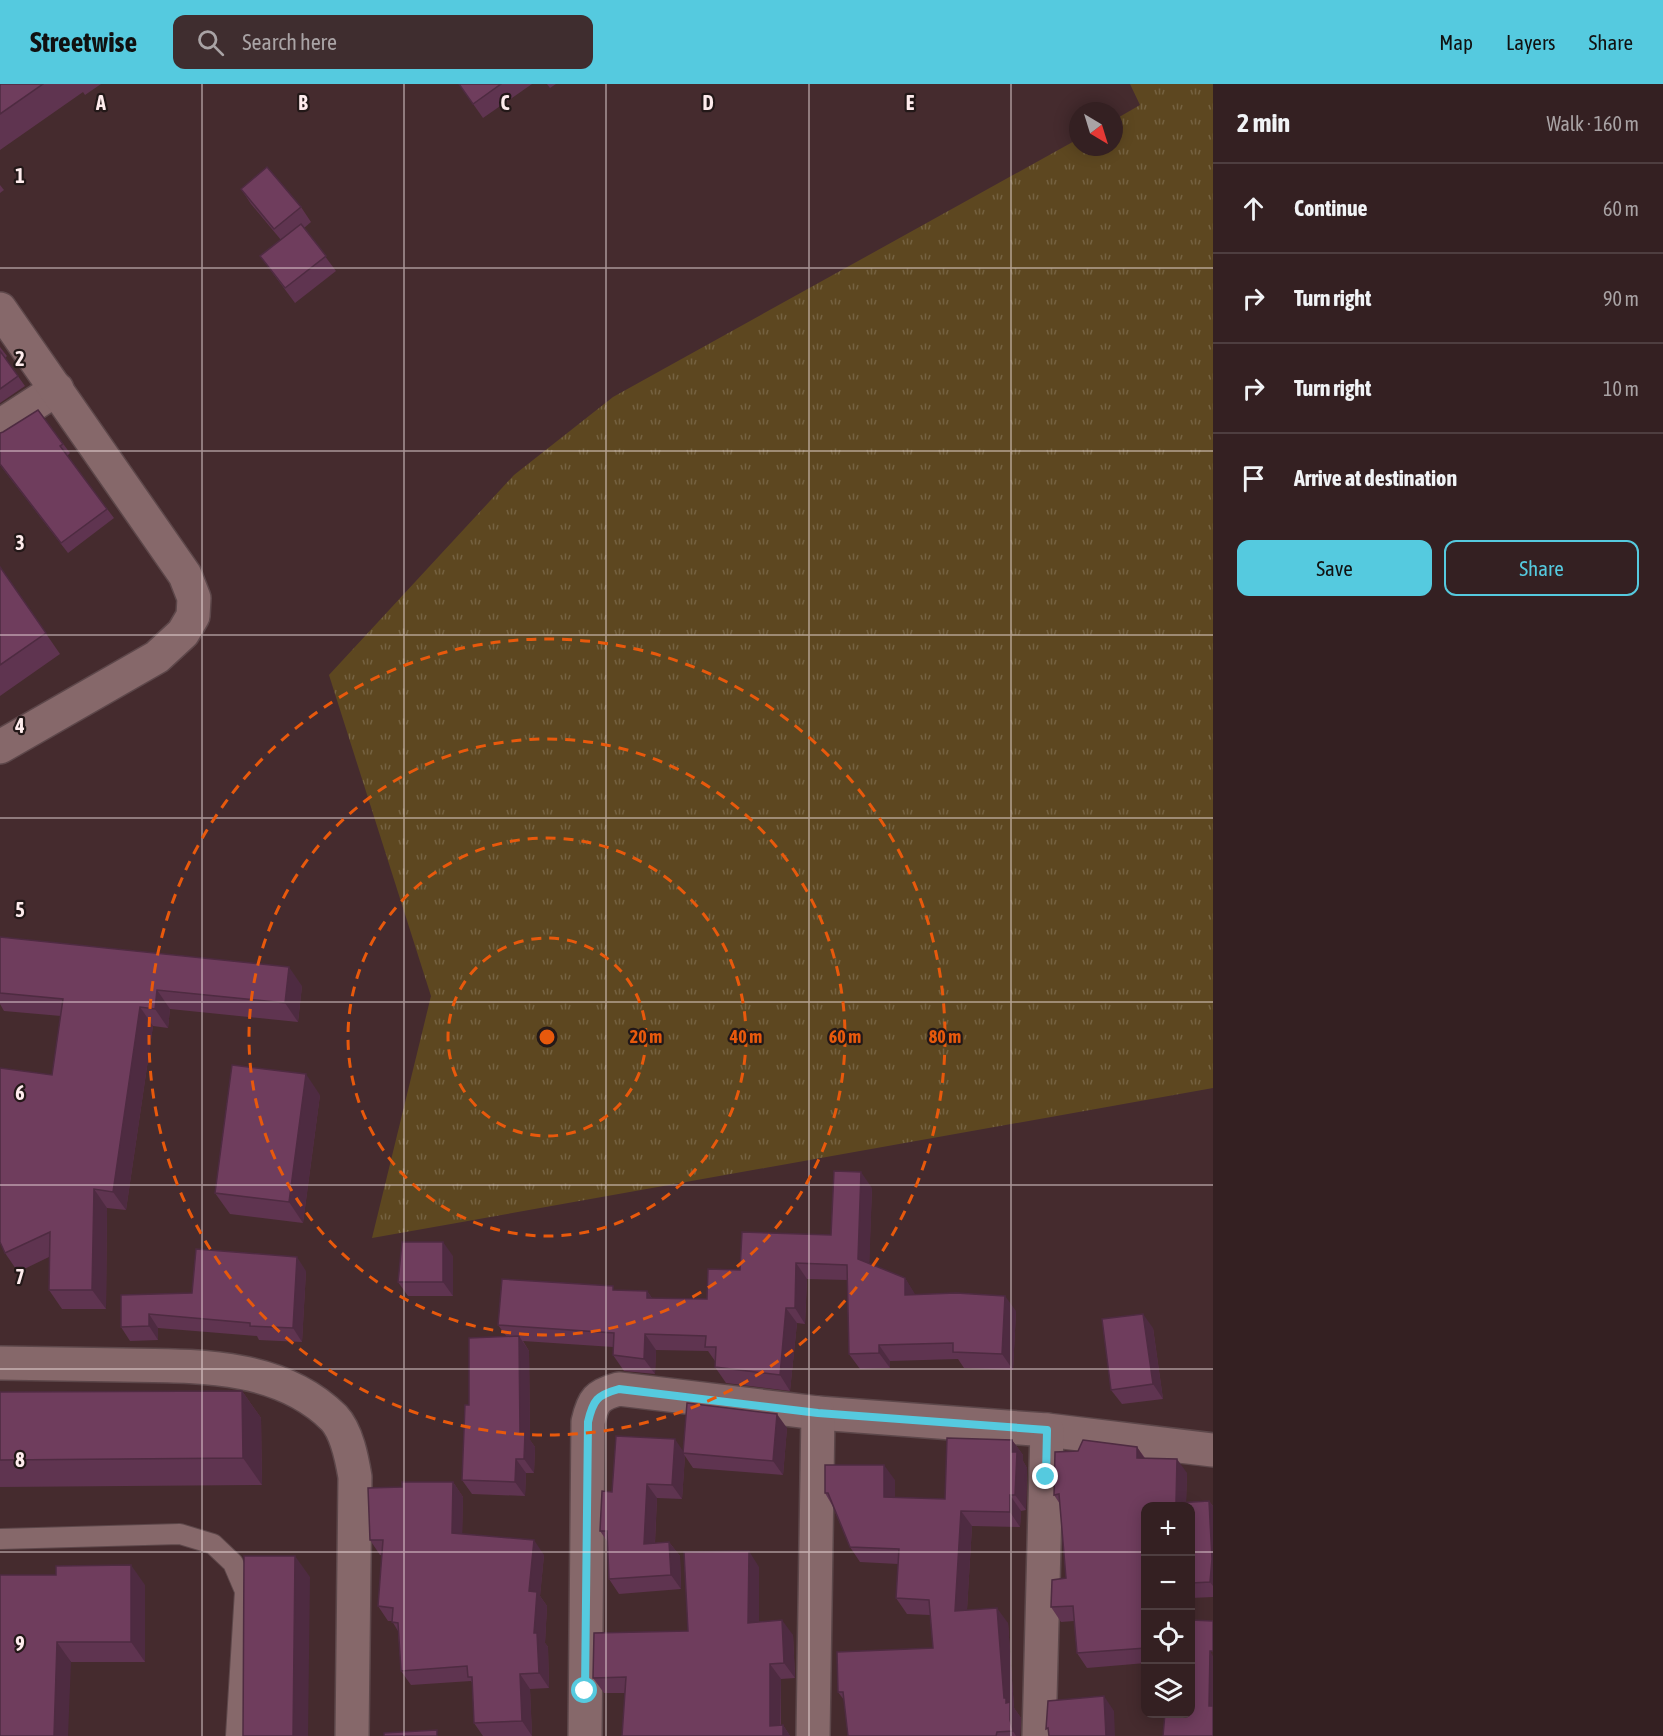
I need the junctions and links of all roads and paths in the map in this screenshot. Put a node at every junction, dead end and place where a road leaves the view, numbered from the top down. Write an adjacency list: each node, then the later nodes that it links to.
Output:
1 (0, 309): 2 (street)
2 (57, 389): 3 (street); 4 (street)
3 (0, 426)
4 (0, 747)
5 (0, 1363): 11 (street)
6 (818, 1413): 7 (street); 12 (street); 13 (street)
7 (1047, 1430): 8 (street); 14 (street)
8 (1213, 1450)
9 (0, 1539): 10 (lane)
10 (236, 1736)
11 (352, 1736)
12 (585, 1736)
13 (813, 1736)
14 (1039, 1736)

